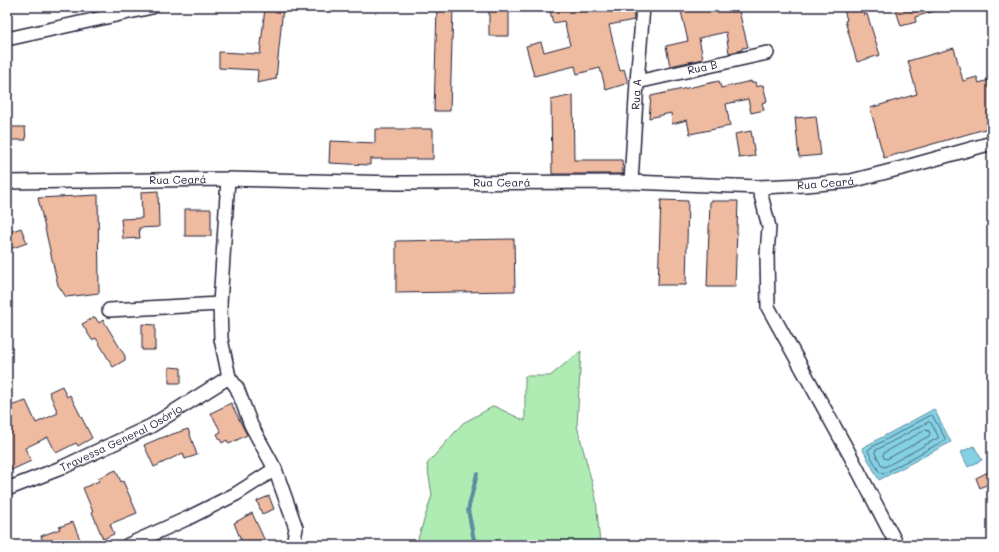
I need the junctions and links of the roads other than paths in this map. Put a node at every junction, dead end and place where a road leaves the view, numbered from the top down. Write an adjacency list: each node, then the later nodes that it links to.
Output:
1 (152, 7): 3 (street)
2 (643, 7): 5 (street, Rua A)
3 (7, 39)
4 (767, 53): 5 (street, Rua B)
5 (637, 82): 9 (street, Rua A)
6 (992, 143): 10 (street, Rua Ceará)
7 (228, 179): 8 (street, Rua Ceará); 9 (street, Rua Ceará); 11 (street)
8 (7, 182)
9 (631, 182): 10 (street, Rua Ceará)
10 (759, 187): 18 (street)
11 (220, 304): 12 (street); 13 (street)
12 (109, 310)
13 (229, 377): 14 (street); 15 (street, Travessa General Osório)
14 (275, 470): 16 (street); 17 (street)
15 (7, 489)
16 (128, 545)
17 (293, 545)
18 (897, 545)

